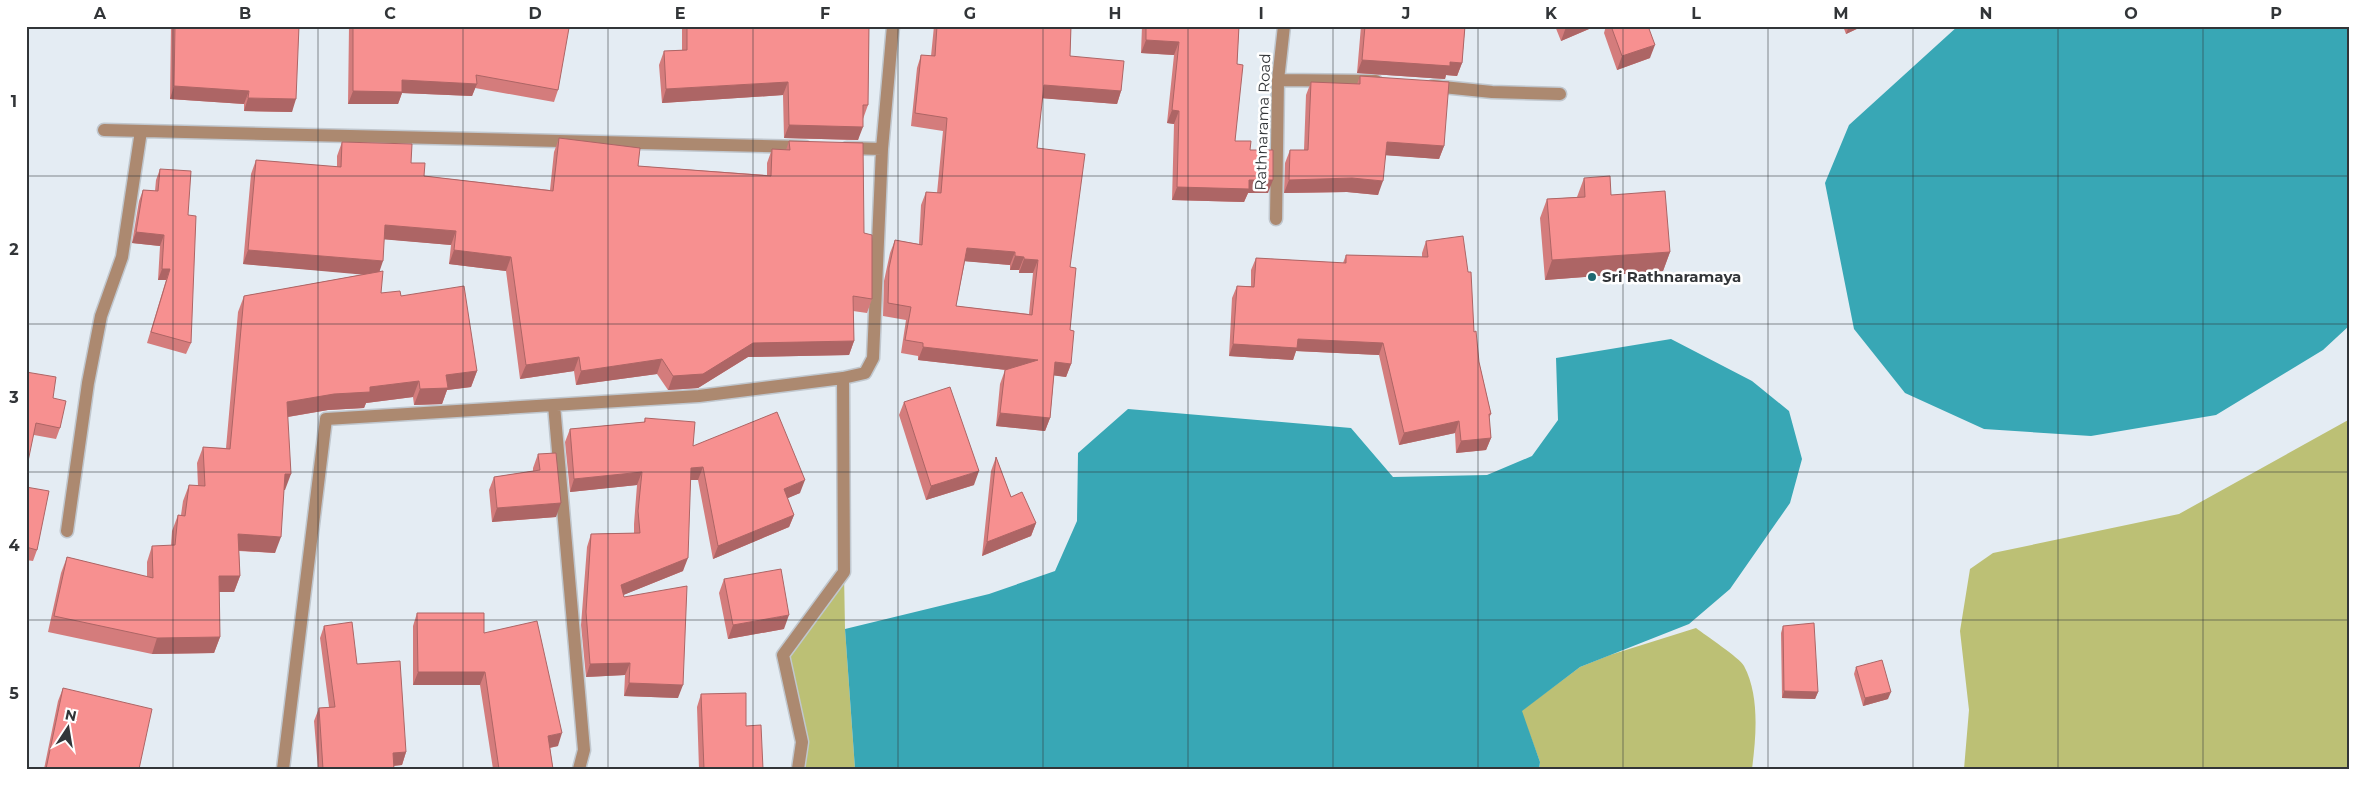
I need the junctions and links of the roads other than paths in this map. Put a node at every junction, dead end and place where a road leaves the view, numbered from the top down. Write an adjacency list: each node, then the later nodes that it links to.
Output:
1 (893, 26): 9 (street)
2 (1284, 26): 3 (street, Rathnarama Road)
3 (1278, 80): 4 (street); 10 (street, Rathnarama Road)
4 (1389, 82)
5 (1417, 84): 6 (street)
6 (1560, 94)
7 (104, 130): 8 (street)
8 (141, 131): 9 (street); 13 (street)
9 (882, 149): 11 (street)
10 (1276, 219)
11 (842, 378): 12 (street); 16 (street)
12 (554, 405): 14 (street); 15 (street)
13 (67, 531)
14 (283, 769)
15 (579, 769)
16 (798, 769)

